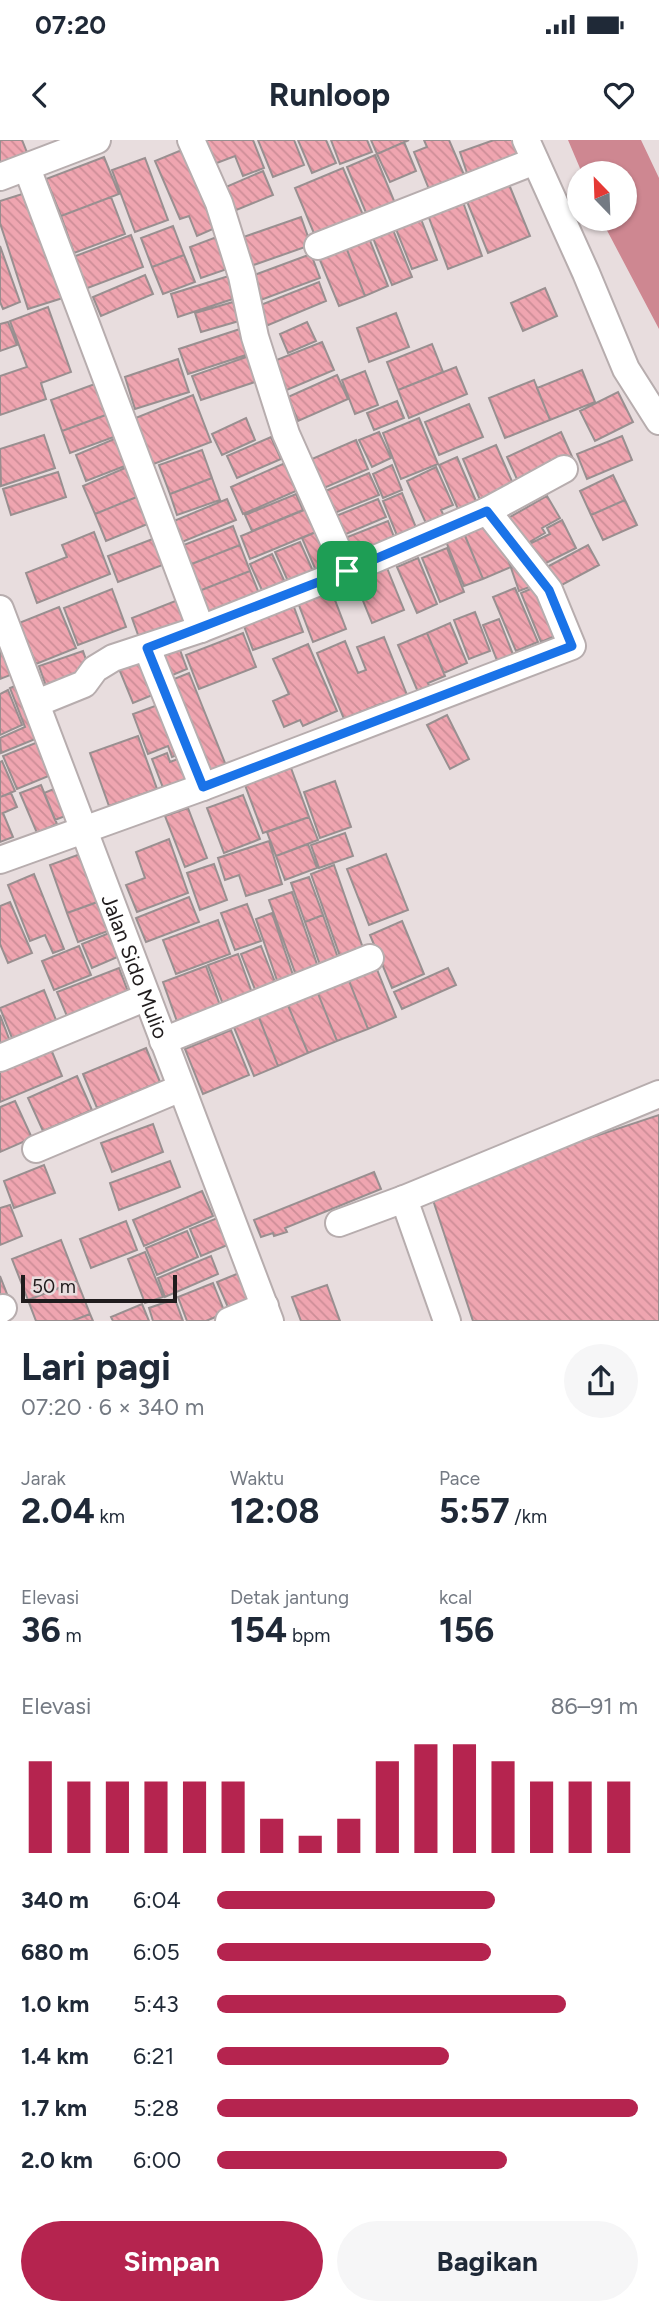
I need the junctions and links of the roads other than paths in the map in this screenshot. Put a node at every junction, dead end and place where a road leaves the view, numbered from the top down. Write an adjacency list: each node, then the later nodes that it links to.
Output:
1 (97, 140): 4 (street)
2 (191, 140): 10 (street)
3 (531, 150): 6 (street); 7 (street)
4 (27, 168): 5 (street); 12 (street)
5 (0, 177)
6 (318, 246)
7 (659, 421)
8 (564, 469): 9 (street)
9 (487, 511): 10 (street); 15 (street)
10 (347, 571): 12 (street)
11 (0, 609): 14 (street, Jalan Sido Mulio)
12 (201, 629): 13 (street)
13 (147, 648): 14 (street); 15 (street)
14 (37, 703): 16 (street, Jalan Sido Mulio)
15 (203, 787): 16 (street)
16 (85, 828): 17 (street); 19 (street, Jalan Sido Mulio)
17 (0, 860)
18 (370, 958): 20 (street)
19 (147, 997): 20 (street, Jalan Sido Mulio); 21 (street)
20 (163, 1041): 22 (street, Jalan Sido Mulio)
21 (0, 1058)
22 (181, 1088): 24 (street); 27 (street, Jalan Sido Mulio)
23 (659, 1094): 25 (street)
24 (36, 1149)
25 (404, 1199): 26 (street); 29 (street)
26 (339, 1223)
27 (267, 1314): 28 (street)
28 (229, 1321)
29 (447, 1321)

